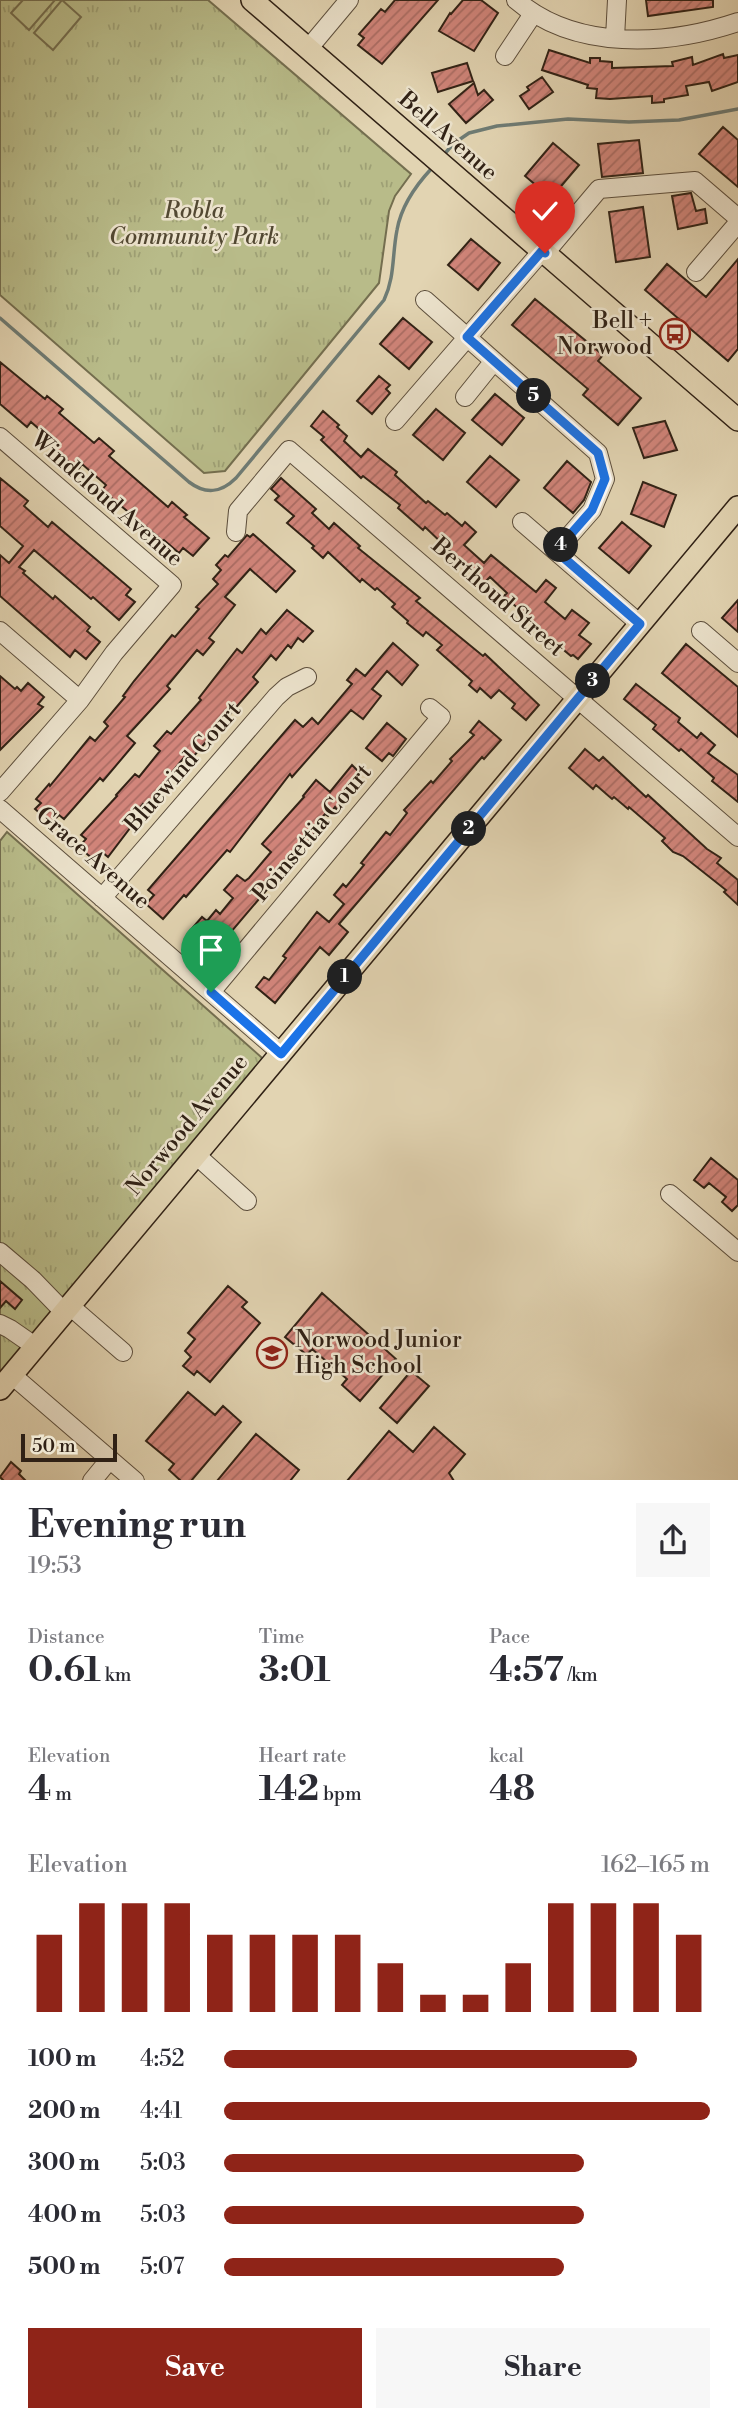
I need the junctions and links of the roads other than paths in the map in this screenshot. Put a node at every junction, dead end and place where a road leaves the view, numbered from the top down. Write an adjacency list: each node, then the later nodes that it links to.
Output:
1 (252, 0): 8 (main road, Bell Avenue)
2 (349, 0): 8 (street)
3 (516, 0): 5 (street)
4 (617, 0): 7 (street)
5 (533, 14): 7 (street); 9 (street)
6 (738, 23): 7 (street)
7 (615, 38)
8 (308, 49): 11 (main road, Bell Avenue)
9 (505, 56)
10 (738, 220): 11 (street); 12 (street)
11 (543, 252): 14 (street); 17 (main road, Bell Avenue)
12 (696, 272)
13 (425, 300): 14 (street)
14 (467, 337): 15 (street); 18 (street)
15 (494, 361): 16 (street); 23 (street)
16 (465, 397)
17 (738, 420)
18 (395, 421)
19 (0, 437): 30 (street, Windcloud Avenue)
20 (738, 507): 24 (main road, Norwood Avenue)
21 (522, 522): 23 (street)
22 (236, 532): 29 (street, Berthoud Street)
23 (556, 551): 24 (street)
24 (640, 624): 29 (main road, Norwood Avenue)
25 (0, 631): 30 (street)
26 (701, 631): 27 (street)
27 (738, 663)
28 (307, 677): 35 (street, Bluewind Court)
29 (578, 699): 34 (street, Berthoud Street); 37 (main road, Norwood Avenue)
30 (80, 700): 32 (street, Windcloud Avenue)
31 (430, 708): 36 (street, Poinsettia Court)
32 (0, 792)
33 (0, 809): 35 (street, Grace Avenue)
34 (738, 837)
35 (102, 898): 36 (street, Grace Avenue)
36 (211, 992): 37 (street, Grace Avenue)
37 (281, 1054): 38 (main road, Norwood Avenue)
38 (196, 1155): 40 (street); 43 (main road, Norwood Avenue)
39 (670, 1194): 42 (street)
40 (247, 1201)
41 (0, 1252): 43 (street)
42 (738, 1252)
43 (67, 1309): 45 (main road, Norwood Avenue); 46 (street)
44 (0, 1324): 45 (street)
45 (36, 1346): 47 (main road, Norwood Avenue)
46 (123, 1352)
47 (6, 1382): 48 (street)
48 (110, 1459): 49 (street); 50 (street)
49 (92, 1480)
50 (135, 1480)

